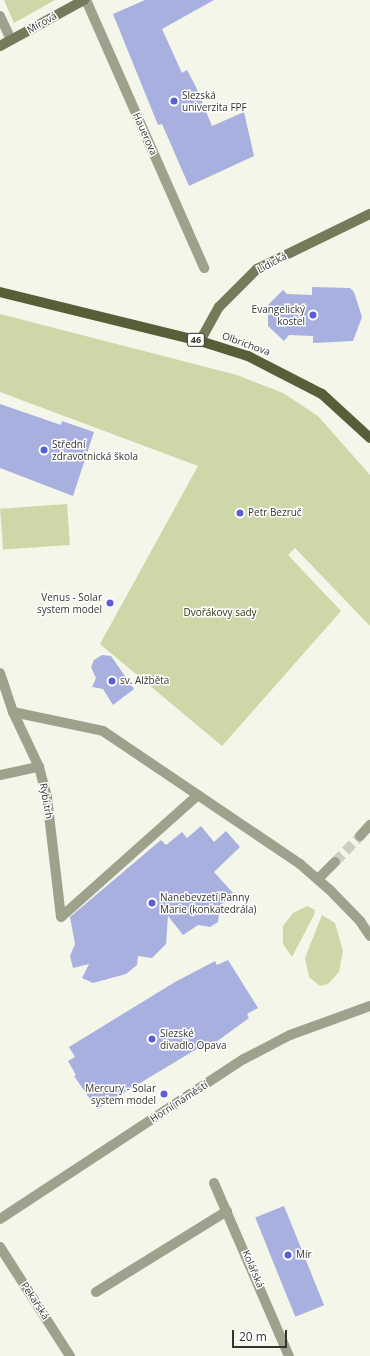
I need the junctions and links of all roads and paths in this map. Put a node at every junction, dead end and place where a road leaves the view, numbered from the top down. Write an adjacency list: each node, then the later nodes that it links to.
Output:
1 (85, 0): 3 (street, Mírová); 6 (street, Hauerova)
2 (0, 16): 3 (street)
3 (11, 40): 4 (street, Mírová)
4 (0, 46)
5 (370, 214): 8 (street, Lidická)
6 (204, 268)
7 (0, 292): 8 (main road, Olbrichova / 46)
8 (200, 341): 9 (main road, Olbrichova / 46)
9 (370, 438)
10 (0, 673): 11 (street, Rybí trh)
11 (13, 712): 12 (street, Rybí trh); 14 (street)
12 (39, 767): 13 (street); 14 (street, Rybí trh)
13 (0, 774)
14 (198, 795): 18 (street)
15 (370, 825): 16 (street)
16 (360, 836)
17 (335, 862): 18 (street)
18 (318, 879): 19 (street)
19 (370, 936)
20 (370, 1006): 23 (street, Horní náměstí)
21 (214, 1183): 22 (street, Kolářská)
22 (227, 1211): 25 (street); 27 (street, Kolářská)
23 (0, 1219)
24 (0, 1247): 26 (street, Pekařská)
25 (96, 1292)
26 (70, 1356)
27 (289, 1356)

